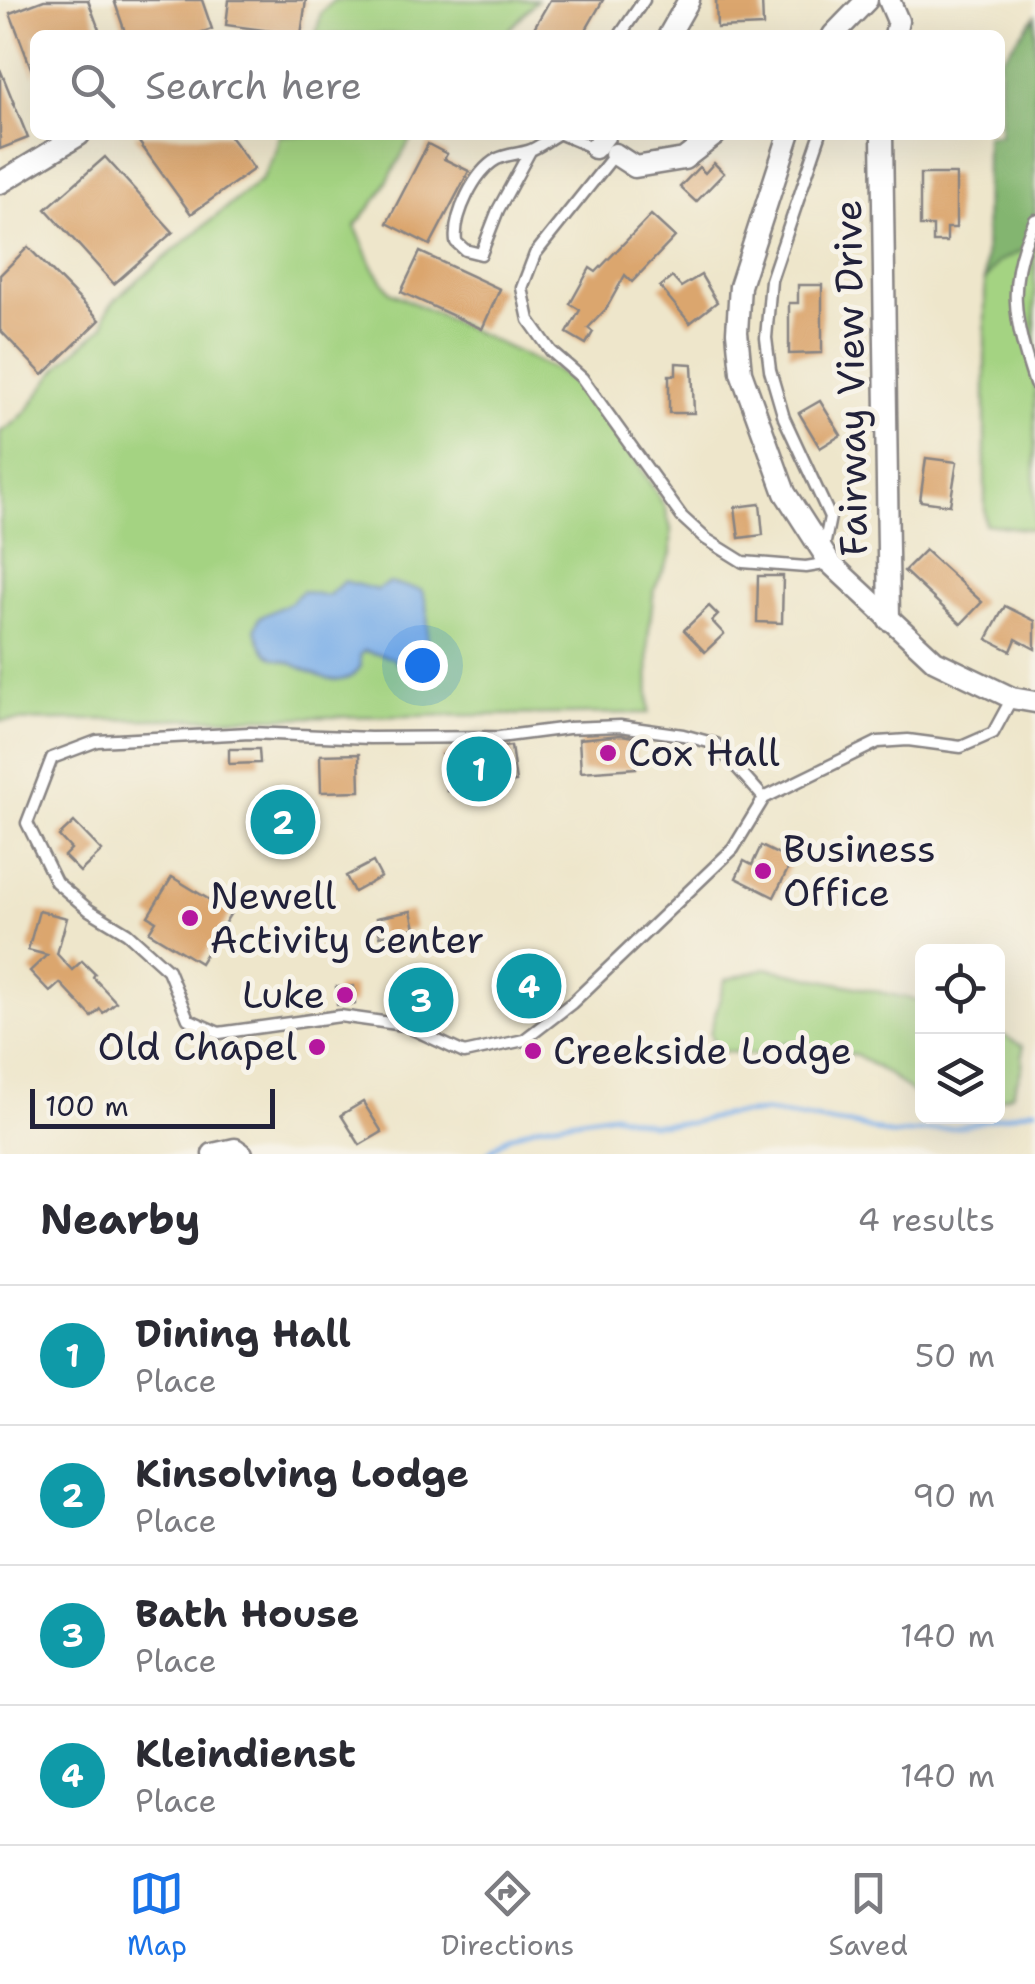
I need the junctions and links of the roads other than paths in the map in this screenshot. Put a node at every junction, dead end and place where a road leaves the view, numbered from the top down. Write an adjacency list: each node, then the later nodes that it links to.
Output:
1 (644, 0): 5 (lane)
2 (689, 0): 6 (street)
3 (868, 0): 7 (street)
4 (889, 0): 8 (street)
5 (623, 30)
6 (672, 30)
7 (838, 30)
8 (896, 30)
9 (71, 140): 18 (street)
10 (550, 140): 17 (lane)
11 (580, 140): 16 (lane)
12 (708, 140): 16 (street)
13 (787, 140): 21 (street)
14 (818, 140): 21 (lane)
15 (882, 140): 22 (street, Fairway View Drive)
16 (605, 146): 21 (lane)
17 (530, 151): 17 (lane)
18 (0, 183)
19 (1035, 220): 20 (lane)
20 (1035, 384)
21 (827, 557): 22 (street)
22 (889, 620): 23 (street)
23 (1012, 698): 24 (street); 25 (lane)
24 (1035, 702)
25 (764, 798): 25 (lane)
26 (213, 1154): 27 (street)
27 (242, 1154)

